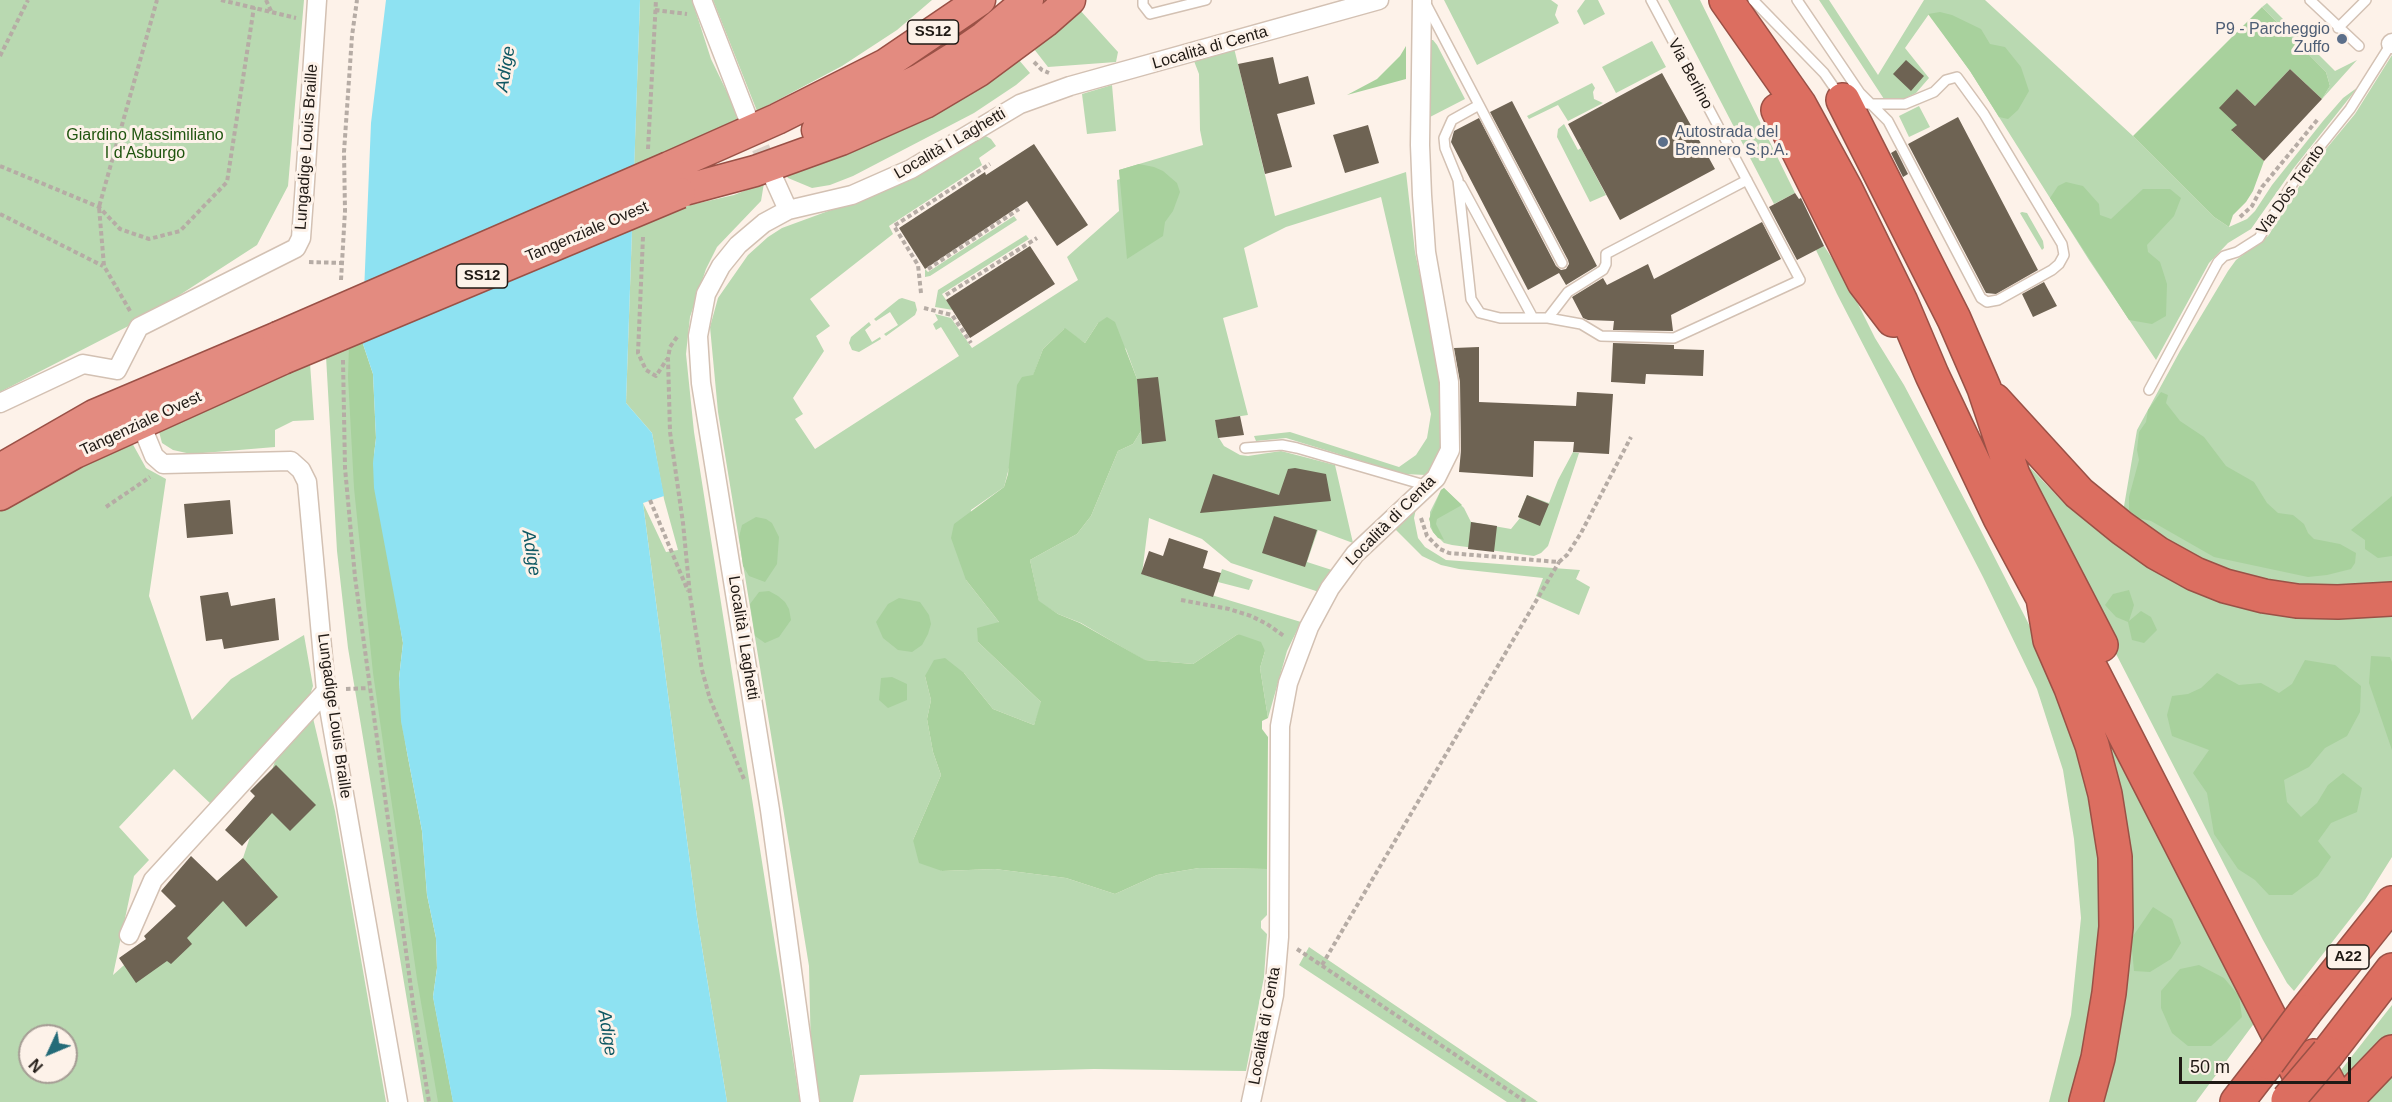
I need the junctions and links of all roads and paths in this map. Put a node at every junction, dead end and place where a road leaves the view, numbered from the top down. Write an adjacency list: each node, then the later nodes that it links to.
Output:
1 (28, 0): 26 (path)
2 (157, 0): 41 (path)
3 (221, 0): 19 (path)
4 (266, 0): 19 (path)
5 (317, 0): 58 (street, Lungadige Louis Braille)
6 (357, 0): 48 (path)
7 (957, 0): 28 (highway)
8 (980, 0): 28 (highway, Tangenziale Ovest / SS12)
9 (1028, 0): 40 (highway, Tangenziale Ovest / SS12)
10 (1070, 0): 40 (highway)
11 (1143, 0): 12 (lane)
12 (1206, 0)
13 (1379, 0): 30 (street, Località di Centa)
14 (1423, 0): 32 (lane); 72 (street, Località di Centa)
15 (1651, 0): 39 (lane, Via Berlino)
16 (1797, 0): 31 (lane)
17 (2310, 0): 23 (lane)
18 (2366, 0): 23 (lane)
19 (254, 7): 41 (path)
20 (705, 8): 22 (path); 33 (street)
21 (1741, 9): 31 (lane); 63 (highway); 63 (highway)
22 (656, 10)
23 (2338, 28): 25 (lane)
24 (2392, 44): 65 (lane, Via Dòs Trento)
25 (2359, 46)
26 (0, 56)
27 (1034, 61): 29 (path)
28 (886, 64): 40 (highway, Tangenziale Ovest / SS12)
29 (1048, 73)
30 (1041, 95): 43 (street, Località I Laghetti)
31 (1857, 102): 31 (lane); 64 (highway)
32 (1479, 105): 38 (lane); 49 (lane)
33 (747, 116)
34 (2318, 119): 45 (path)
35 (990, 164): 53 (path)
36 (0, 166): 41 (path)
37 (774, 178): 43 (street)
38 (1458, 180): 56 (lane); 56 (lane)
39 (1747, 180): 57 (lane); 57 (lane, Via Berlino)
40 (679, 183): 61 (highway, Tangenziale Ovest / SS12, bridge)
41 (99, 207): 50 (path)
42 (1019, 209): 51 (path)
43 (788, 210): 84 (street, Località I Laghetti)
44 (0, 214): 50 (path)
45 (2240, 216)
46 (1037, 238): 54 (path)
47 (314, 262): 48 (path)
48 (341, 263): 52 (path)
49 (1562, 263)
50 (104, 266): 58 (path)
51 (928, 269)
52 (341, 285)
53 (921, 293)
54 (946, 295)
55 (924, 308): 60 (path)
56 (1533, 318): 57 (lane)
57 (1548, 318)
58 (139, 327): 66 (street)
59 (682, 329): 77 (path)
60 (970, 343)
61 (281, 348): 71 (highway, Tangenziale Ovest / SS12); 73 (highway, Tangenziale Ovest / SS12)
62 (343, 354): 82 (path)
63 (1932, 375): 78 (highway)
64 (1984, 388): 79 (highway); 91 (highway)
65 (2149, 390)
66 (0, 404)
67 (145, 434): 70 (street)
68 (1631, 437): 76 (path)
69 (1245, 448): 72 (lane)
70 (163, 464): 75 (path); 83 (street, Lungadige Louis Braille)
71 (0, 469)
72 (1428, 486): 76 (path); 81 (street, Località di Centa)
73 (0, 495)
74 (650, 500): 77 (path)
75 (106, 507)
76 (1559, 562): 88 (path)
77 (690, 595): 84 (path)
78 (2043, 598): 92 (highway); 98 (highway)
79 (2392, 599)
80 (1181, 600): 81 (path)
81 (1301, 650): 87 (street, Località di Centa)
82 (369, 688): 83 (path); 94 (path)
83 (333, 691): 86 (street); 93 (street, Lungadige Louis Braille)
84 (770, 810): 95 (street, Località I Laghetti)
85 (2392, 903): 99 (highway, A22, bridge)
86 (129, 935)
87 (1280, 937): 88 (path); 96 (street, Località di Centa)
88 (1322, 965): 97 (path)
89 (2392, 970): 92 (highway, A22, bridge)
90 (2392, 1052): 91 (highway)
91 (2344, 1100)
92 (2296, 1101)
93 (398, 1102)
94 (429, 1102)
95 (810, 1102)
96 (1251, 1102)
97 (1526, 1102)
98 (2086, 1102)
99 (2237, 1102)

